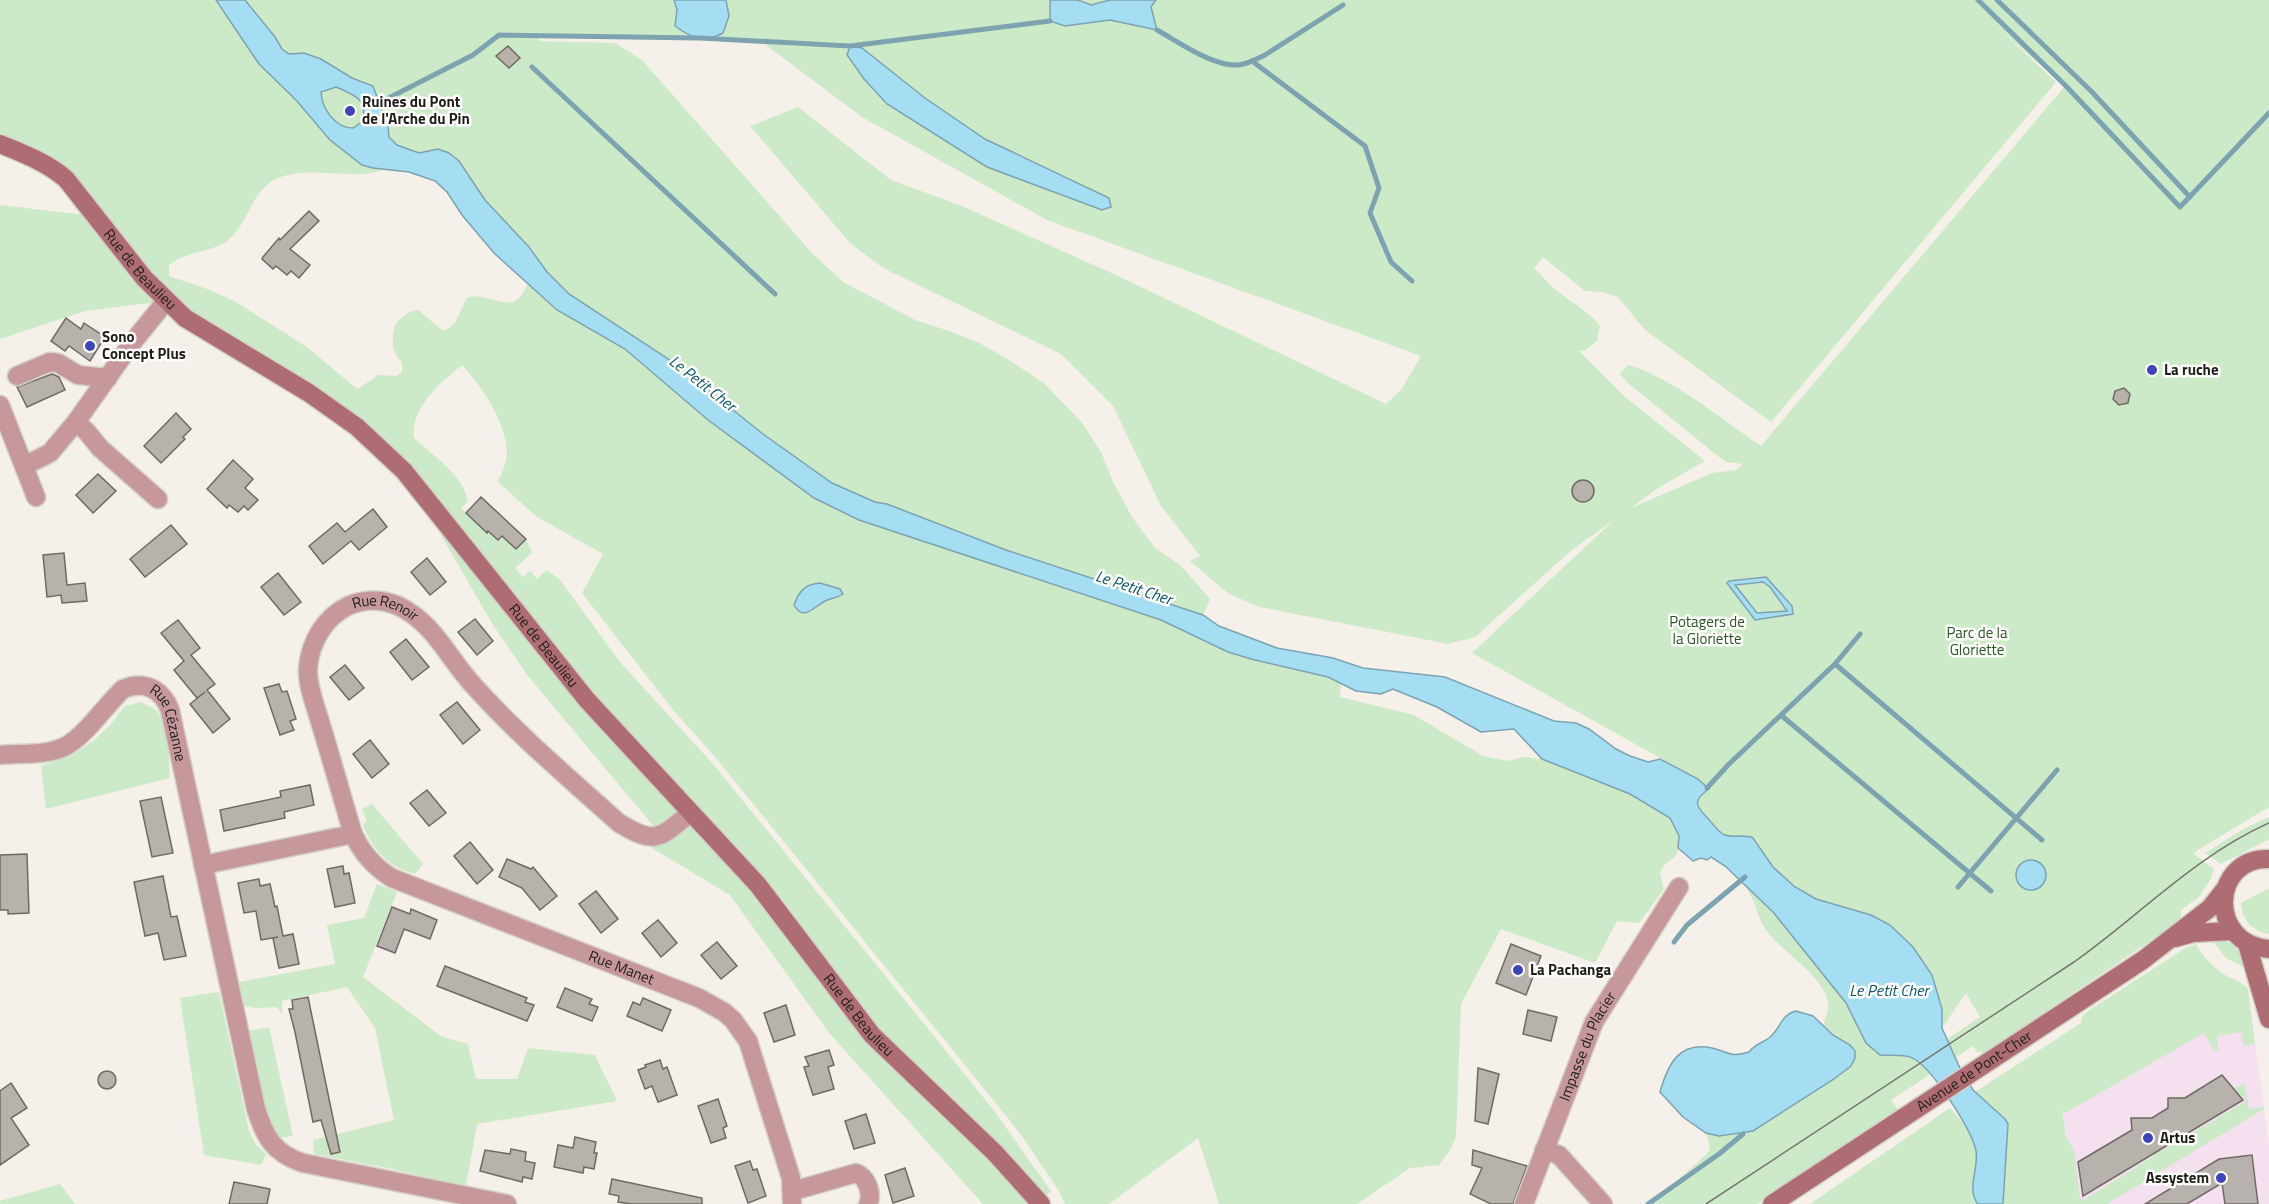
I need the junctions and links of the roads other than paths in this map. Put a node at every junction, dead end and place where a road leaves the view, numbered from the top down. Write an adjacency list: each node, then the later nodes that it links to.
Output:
1 (0, 144): 2 (street, Rue de Beaulieu)
2 (166, 301): 4 (street); 11 (street, Rue de Beaulieu)
3 (17, 376): 4 (street)
4 (108, 378): 6 (street)
5 (0, 405): 7 (street)
6 (76, 422): 7 (street); 9 (street)
7 (24, 466): 8 (street)
8 (36, 497)
9 (158, 499)
10 (0, 755): 14 (street, Rue Cézanne)
11 (690, 813): 12 (street, Rue Renoir); 26 (street, Rue de Beaulieu)
12 (353, 834): 14 (street); 23 (street, Rue Manet)
13 (2269, 859): 16 (street, Avenue de Pont-Cher)
14 (203, 865): 24 (street)
15 (1679, 887): 22 (street, Impasse du Placier)
16 (2225, 889): 17 (street); 18 (street, Avenue de Pont-Cher)
17 (2233, 932): 18 (street, Avenue de Pont-Cher); 19 (street)
18 (2174, 939): 29 (street, Avenue de Pont-Cher)
19 (2247, 944): 20 (street); 21 (street)
20 (2269, 949)
21 (2269, 1019)
22 (1544, 1150): 27 (street, Impasse du Placier); 28 (street)
23 (792, 1197): 25 (street, Rue Manet)
24 (507, 1204)
25 (868, 1204)
26 (1041, 1204)
27 (1524, 1204)
28 (1603, 1204)
29 (1773, 1204)

